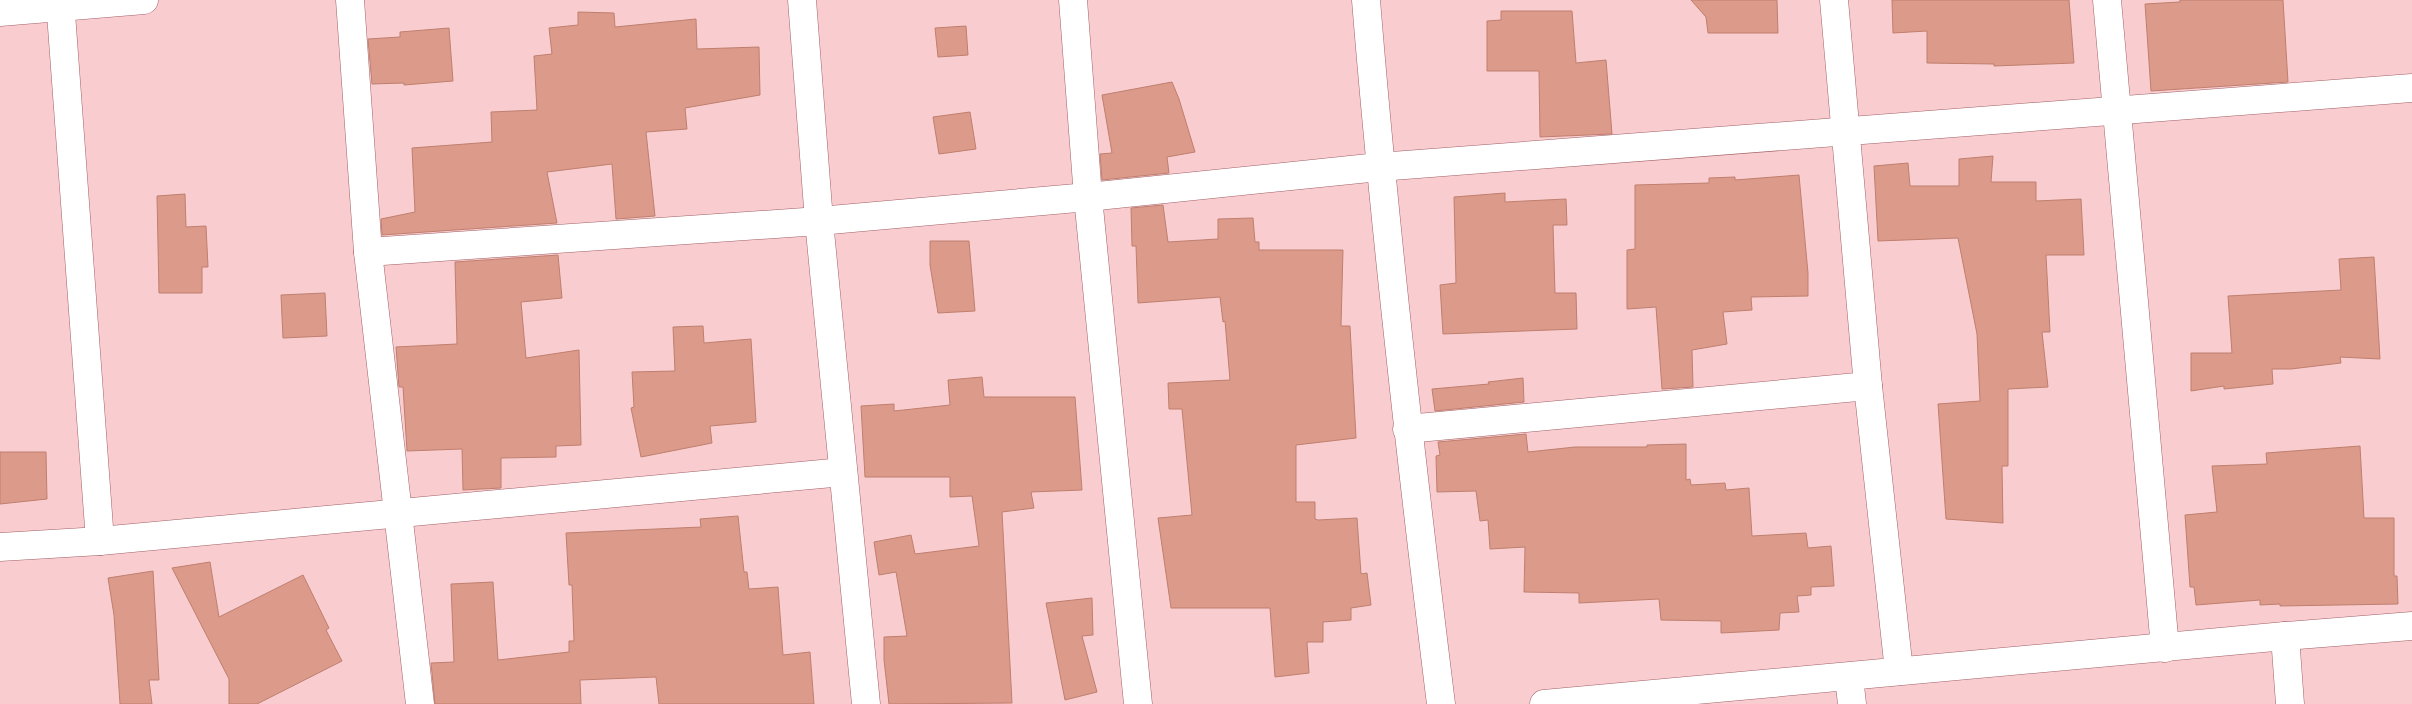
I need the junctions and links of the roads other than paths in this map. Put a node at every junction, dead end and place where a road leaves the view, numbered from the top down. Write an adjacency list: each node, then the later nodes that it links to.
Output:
1 (144, 0): 8 (street)
2 (350, 0): 16 (street)
3 (802, 0): 15 (street)
4 (1073, 0): 14 (street)
5 (1366, 0): 13 (street)
6 (1834, 0): 12 (street)
7 (2107, 0): 11 (street)
8 (60, 3): 9 (street); 21 (street)
9 (0, 12)
10 (2412, 88): 11 (street)
11 (2115, 110): 12 (street); 25 (street)
12 (1846, 132): 13 (street); 17 (street)
13 (1379, 167): 14 (street); 18 (street)
14 (1088, 197): 15 (street); 30 (street)
15 (819, 221): 16 (street); 19 (street)
16 (368, 252): 20 (street)
17 (1868, 386): 18 (street); 26 (street)
18 (1407, 429): 31 (street)
19 (843, 472): 20 (street); 29 (street)
20 (397, 514): 21 (street); 28 (street)
21 (100, 541): 22 (street)
22 (0, 547)
23 (2412, 626): 24 (street)
24 (2285, 636): 25 (street); 34 (street)
25 (2165, 648): 26 (street)
26 (1899, 671): 27 (street)
27 (1849, 677): 32 (street); 33 (street)
28 (420, 704)
29 (866, 704)
30 (1138, 704)
31 (1441, 704)
32 (1544, 704)
33 (1852, 704)
34 (2290, 704)

